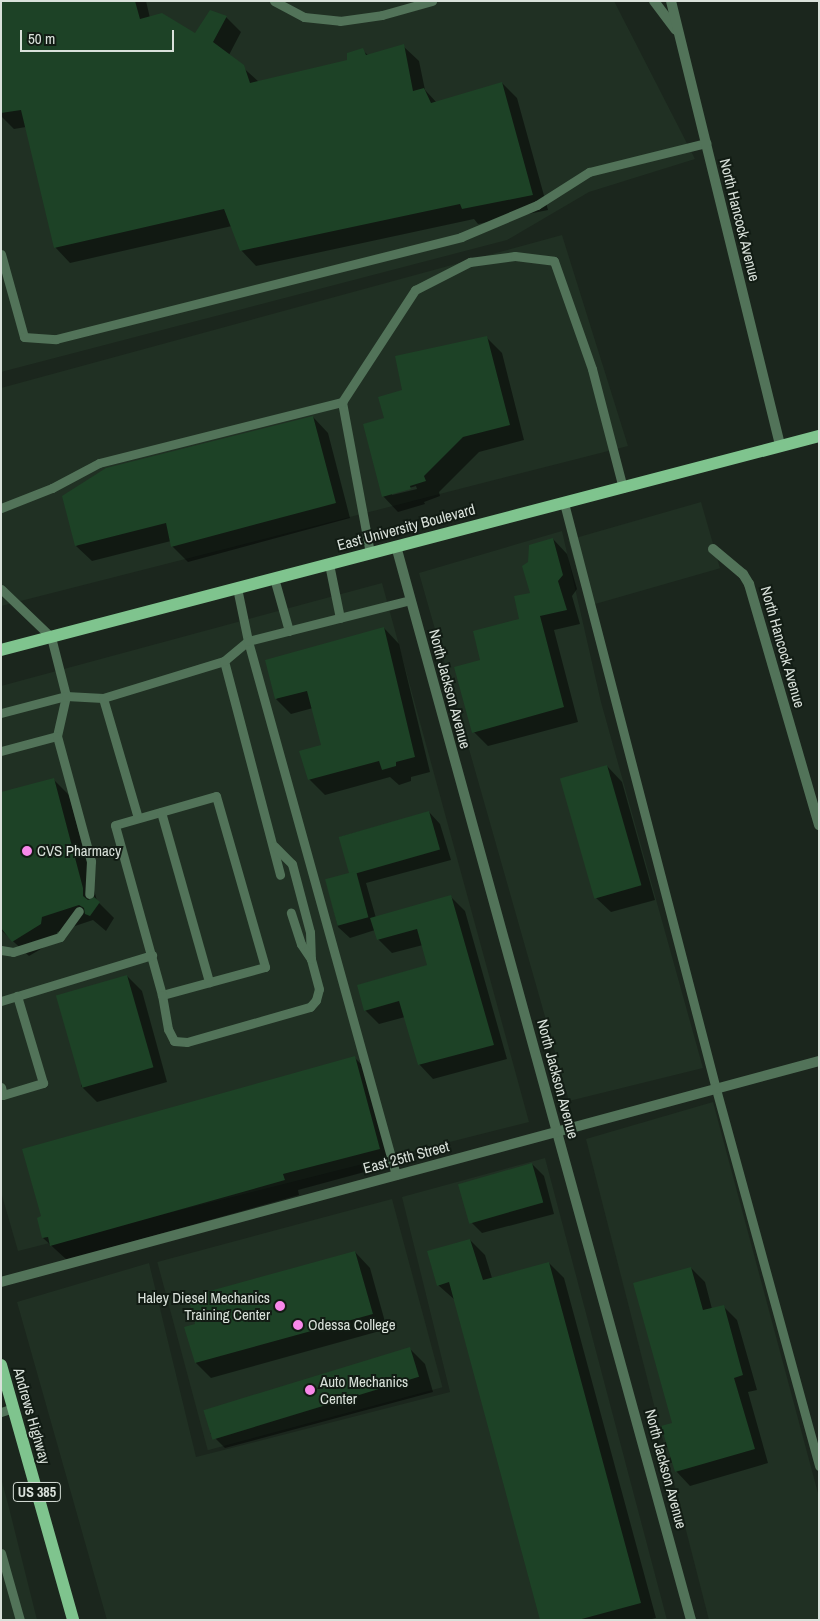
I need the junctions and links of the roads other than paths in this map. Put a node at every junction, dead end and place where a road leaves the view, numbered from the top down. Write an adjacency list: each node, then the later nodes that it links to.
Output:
1 (274, 1): 2 (lane)
2 (432, 1)
3 (654, 1): 5 (street)
4 (671, 1): 5 (street, North Hancock Avenue)
5 (679, 34): 6 (street, North Hancock Avenue)
6 (706, 143): 7 (lane); 10 (street, North Hancock Avenue)
7 (1, 254)
8 (342, 402): 11 (lane); 13 (lane); 16 (lane)
9 (819, 436): 10 (main road, East University Boulevard)
10 (780, 446): 11 (main road, East University Boulevard)
11 (623, 488): 12 (main road, East University Boulevard)
12 (564, 503): 14 (main road, East University Boulevard); 50 (lane)
13 (1, 508)
14 (396, 546): 16 (main road, East University Boulevard); 21 (street, North Jackson Avenue)
15 (713, 549): 35 (street, North Hancock Avenue)
16 (370, 553): 17 (main road, East University Boulevard)
17 (328, 564): 18 (main road, East University Boulevard); 22 (lane)
18 (274, 578): 19 (main road, East University Boulevard); 23 (lane)
19 (237, 588): 24 (main road, East University Boulevard); 25 (lane)
20 (1, 589): 24 (lane)
21 (410, 600): 22 (lane); 51 (street, North Jackson Avenue)
22 (340, 618): 23 (lane)
23 (289, 631): 25 (lane)
24 (51, 637): 26 (main road, East University Boulevard); 28 (lane)
25 (248, 641): 27 (lane); 52 (lane)
26 (1, 650)
27 (224, 661): 29 (lane); 36 (lane)
28 (66, 696): 29 (lane); 30 (lane); 31 (lane)
29 (103, 698): 34 (lane)
30 (1, 713)
31 (57, 736): 32 (lane); 38 (lane)
32 (1, 751)
33 (161, 812): 34 (lane); 44 (lane); 44 (lane)
34 (138, 818): 42 (lane)
35 (819, 825)
36 (273, 845): 37 (lane); 43 (lane)
37 (280, 875)
38 (89, 894)
39 (79, 911): 41 (lane)
40 (291, 913): 43 (lane)
41 (1, 950)
42 (152, 955): 45 (lane); 46 (lane)
43 (311, 959): 45 (lane)
44 (209, 982): 45 (lane)
45 (162, 995)
46 (17, 996): 47 (lane); 49 (lane)
47 (1, 1001)
48 (819, 1061): 50 (street, East 25th Street)
49 (1, 1087)
50 (716, 1089): 51 (street, East 25th Street); 56 (lane)
51 (557, 1132): 52 (street, East 25th Street); 60 (street, North Jackson Avenue)
52 (396, 1175): 53 (street, East 25th Street)
53 (1, 1282)
54 (1, 1365): 55 (main road, Andrews Highway / US 385)
55 (7, 1410): 59 (main road, Andrews Highway / US 385)
56 (819, 1466)
57 (1, 1553): 58 (lane)
58 (20, 1620)
59 (72, 1620)
60 (692, 1620)

